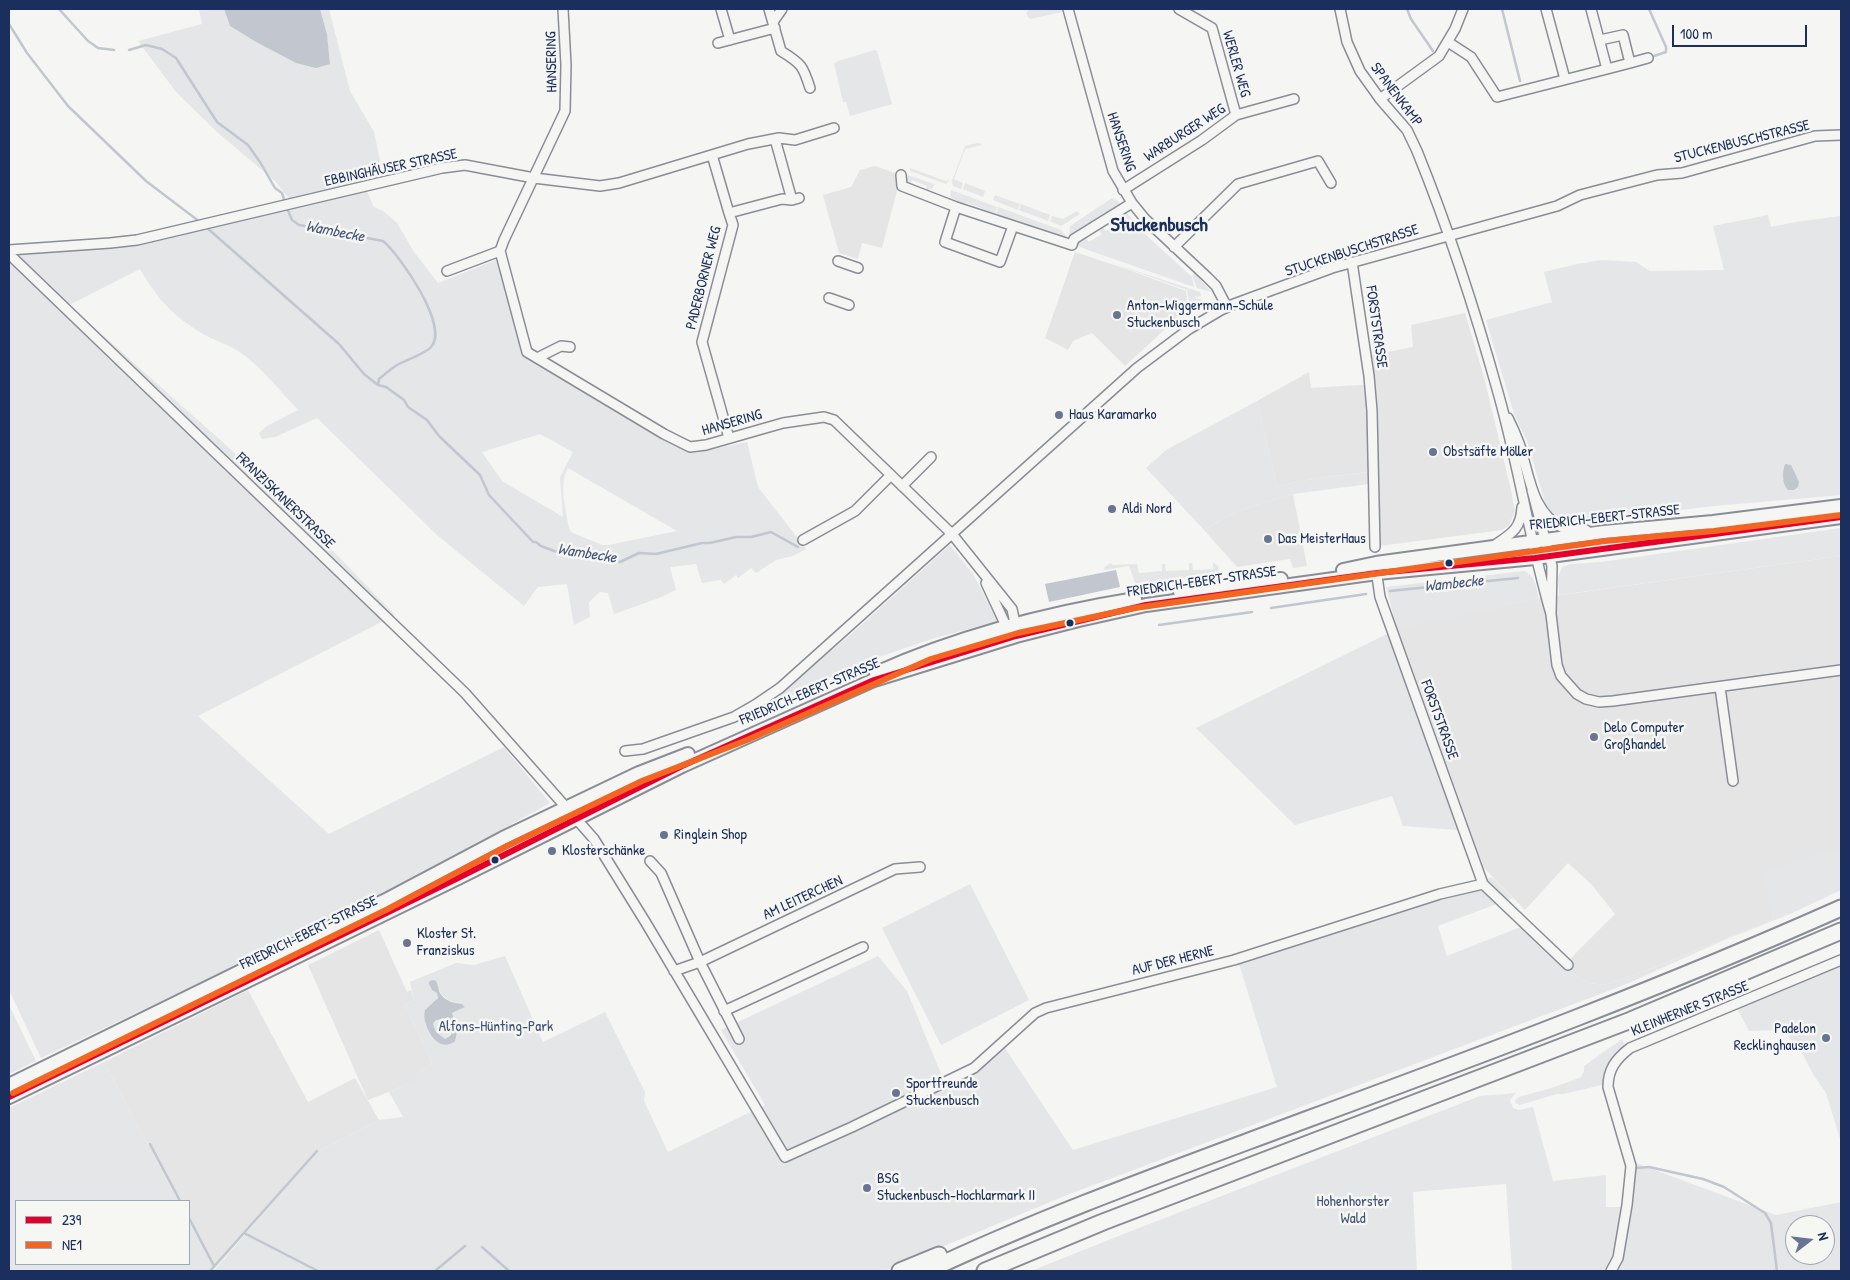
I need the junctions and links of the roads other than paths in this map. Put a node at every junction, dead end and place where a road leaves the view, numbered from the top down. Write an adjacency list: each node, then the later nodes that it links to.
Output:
1 (563, 9): 29 (street, HANSERING)
2 (721, 9): 12 (street)
3 (769, 9): 11 (street)
4 (782, 9): 11 (street)
5 (1068, 9): 31 (street, HANSERING)
6 (1179, 9): 23 (street, WERLER WEG)
7 (1340, 9): 22 (street, SPANENKAMP)
8 (1463, 9): 14 (street)
9 (1546, 9): 19 (street)
10 (1591, 9): 13 (street)
11 (774, 25): 12 (street); 20 (street)
12 (730, 40): 15 (street)
13 (1600, 40): 17 (street); 18 (street)
14 (1448, 42): 19 (street); 22 (street)
15 (718, 43)
16 (1648, 58): 17 (street)
17 (1630, 63): 18 (street)
18 (1607, 68): 19 (street)
19 (1565, 79)
20 (810, 88)
21 (1294, 99): 23 (street, WARBURGER WEG)
22 (1380, 100): 36 (street, SPANENKAMP)
23 (1236, 115): 31 (street, WARBURGER WEG)
24 (834, 128): 26 (street, EBBINGHÄUSER STRASSE)
25 (1841, 135): 36 (street, STUCKENBUSCHSTRASSE)
26 (775, 139): 27 (street, EBBINGHÄUSER STRASSE); 34 (street, PADERBORNER WEG)
27 (712, 155): 29 (street, EBBINGHÄUSER STRASSE); 34 (street, PADERBORNER WEG)
28 (901, 175): 33 (street)
29 (534, 178): 38 (street, EBBINGHÄUSER STRASSE); 39 (street, HANSERING)
30 (1331, 183): 37 (street)
31 (1124, 190): 32 (street, HANSERING)
32 (1132, 202): 35 (street); 37 (street, HANSERING)
33 (956, 207): 35 (street); 35 (street)
34 (730, 213): 51 (street, PADERBORNER WEG)
35 (1012, 226)
36 (1448, 236): 42 (street, STUCKENBUSCHSTRASSE); 50 (street, SPANENKAMP)
37 (1174, 247): 47 (street, HANSERING)
38 (9, 250)
39 (500, 251): 44 (street); 49 (street, HANSERING)
40 (9, 254): 75 (street, FRANZISKANERSTRASSE)
41 (838, 261): 43 (street)
42 (1352, 262): 47 (street, STUCKENBUSCHSTRASSE); 64 (street, FORSTSTRASSE)
43 (858, 268)
44 (448, 271)
45 (829, 298): 46 (street)
46 (850, 305)
47 (1227, 307): 60 (street, STUCKENBUSCHSTRASSE)
48 (570, 346): 49 (street)
49 (537, 358): 51 (street, HANSERING)
50 (1499, 397): 55 (street, SPANENKAMP); 56 (street, SPANENKAMP)
51 (729, 438): 53 (street, HANSERING)
52 (931, 457): 54 (street)
53 (891, 475): 54 (street, HANSERING); 61 (street)
54 (902, 486): 60 (street, HANSERING)
55 (1532, 490): 59 (street, SPANENKAMP); 62 (street, SPANENKAMP)
56 (1522, 497): 63 (street, SPANENKAMP); 65 (street, SPANENKAMP)
57 (1841, 506): 59 (main road, FRIEDRICH-EBERT-STRASSE)
58 (1841, 517): 66 (main road, FRIEDRICH-EBERT-STRASSE)
59 (1604, 532): 62 (main road, FRIEDRICH-EBERT-STRASSE)
60 (952, 534): 70 (street, HANSERING); 73 (street, STUCKENBUSCHSTRASSE)
61 (803, 540)
62 (1545, 540): 63 (main road, FRIEDRICH-EBERT-STRASSE); 66 (street, SPANENKAMP)
63 (1532, 542): 65 (main road, FRIEDRICH-EBERT-STRASSE); 67 (street, SPANENKAMP)
64 (1374, 547)
65 (1490, 549): 68 (main road, FRIEDRICH-EBERT-STRASSE)
66 (1550, 556): 67 (main road, FRIEDRICH-EBERT-STRASSE); 69 (street, SPANENKAMP)
67 (1535, 558): 68 (main road, FRIEDRICH-EBERT-STRASSE); 69 (street, SPANENKAMP)
68 (1376, 568): 70 (main road, FRIEDRICH-EBERT-STRASSE); 79 (street, FORSTSTRASSE)
69 (1551, 614): 72 (street)
70 (1013, 630): 75 (main road, FRIEDRICH-EBERT-STRASSE); 76 (main road, FRIEDRICH-EBERT-STRASSE)
71 (1841, 670): 72 (street)
72 (1720, 687): 74 (street)
73 (625, 751)
74 (1733, 781)
75 (567, 808): 76 (street, FRANZISKANERSTRASSE); 89 (main road, FRIEDRICH-EBERT-STRASSE)
76 (576, 818): 86 (street); 90 (main road, FRIEDRICH-EBERT-STRASSE)
77 (650, 861): 84 (street)
78 (920, 867): 84 (street, AM LEITERCHEN)
79 (1484, 884): 85 (street); 86 (street, AUF DER HERNE)
80 (1841, 908): 92 (highway)
81 (1841, 931): 91 (highway)
82 (864, 947): 87 (street)
83 (1841, 960): 97 (street, KLEINHERNER STRASSE)
84 (700, 962): 86 (street, AM LEITERCHEN); 87 (street)
85 (1568, 965)
86 (674, 971)
87 (724, 1011): 88 (street)
88 (739, 1039)
89 (9, 1085)
90 (9, 1097)
91 (1031, 1251): 95 (highway); 96 (highway)
92 (966, 1252): 93 (highway); 94 (highway)
93 (900, 1271)
94 (927, 1271)
95 (985, 1271)
96 (1002, 1271)
97 (1611, 1271)

